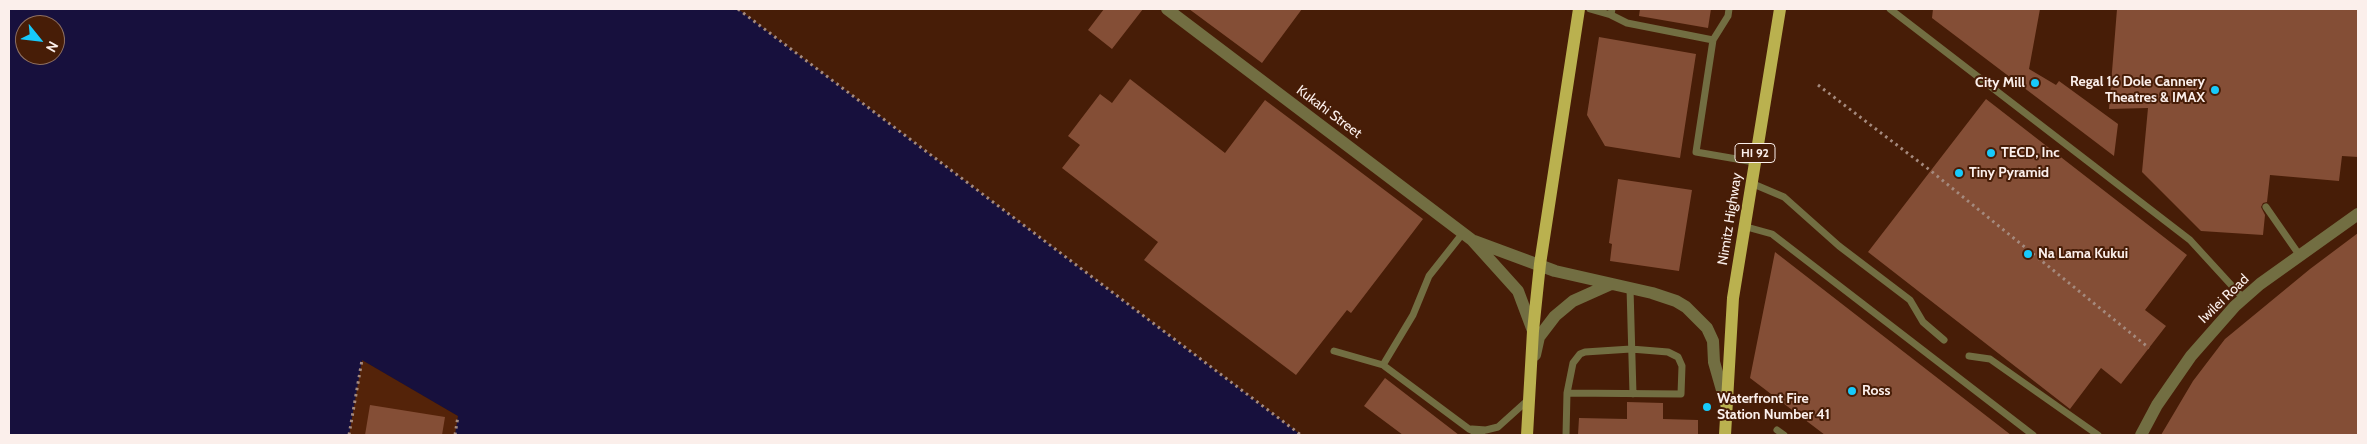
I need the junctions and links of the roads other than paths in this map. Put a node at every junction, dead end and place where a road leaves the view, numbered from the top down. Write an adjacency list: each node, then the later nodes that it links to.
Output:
1 (1167, 9): 14 (street, Kukahi Street)
2 (1579, 9): 16 (main road)
3 (1590, 9): 7 (lane)
4 (1729, 9): 8 (lane)
5 (1780, 9): 9 (main road, Nimitz Highway / HI 92)
6 (1890, 9): 19 (lane)
7 (1611, 12): 8 (lane)
8 (1713, 40): 9 (lane)
9 (1754, 162): 10 (main road, Nimitz Highway / HI 92)
10 (1751, 182): 13 (main road, Nimitz Highway / HI 92); 21 (lane)
11 (2266, 207): 15 (lane)
12 (2358, 214): 15 (street, Iwilei Road)
13 (1743, 226): 30 (main road, Nimitz Highway / HI 92); 38 (lane)
14 (1468, 236): 16 (street, Kukahi Street); 20 (street, Kukahi Street); 25 (lane)
15 (2300, 256): 19 (street, Iwilei Road)
16 (1540, 264): 17 (street, Kukahi Street); 20 (main road)
17 (1611, 284): 18 (street, Kukahi Street); 26 (street)
18 (1630, 288): 22 (lane); 30 (street, Kukahi Street)
19 (2244, 299): 40 (street, Iwilei Road)
20 (1533, 331): 26 (main road)
21 (1944, 340)
22 (1631, 350): 27 (lane); 28 (lane); 28 (lane)
23 (1334, 351): 25 (lane)
24 (1969, 356): 39 (lane)
25 (1383, 365): 31 (lane)
26 (1531, 370): 29 (main road)
27 (1567, 393): 28 (lane); 34 (lane)
28 (1633, 394)
29 (1529, 400): 31 (lane); 33 (main road)
30 (1726, 404): 35 (main road, Nimitz Highway / HI 92)
31 (1469, 429): 32 (lane)
32 (1482, 435)
33 (1527, 435)
34 (1566, 435)
35 (1725, 435)
36 (1777, 435): 37 (lane)
37 (1784, 435)
38 (2033, 435)
39 (2098, 435)
40 (2141, 435)

